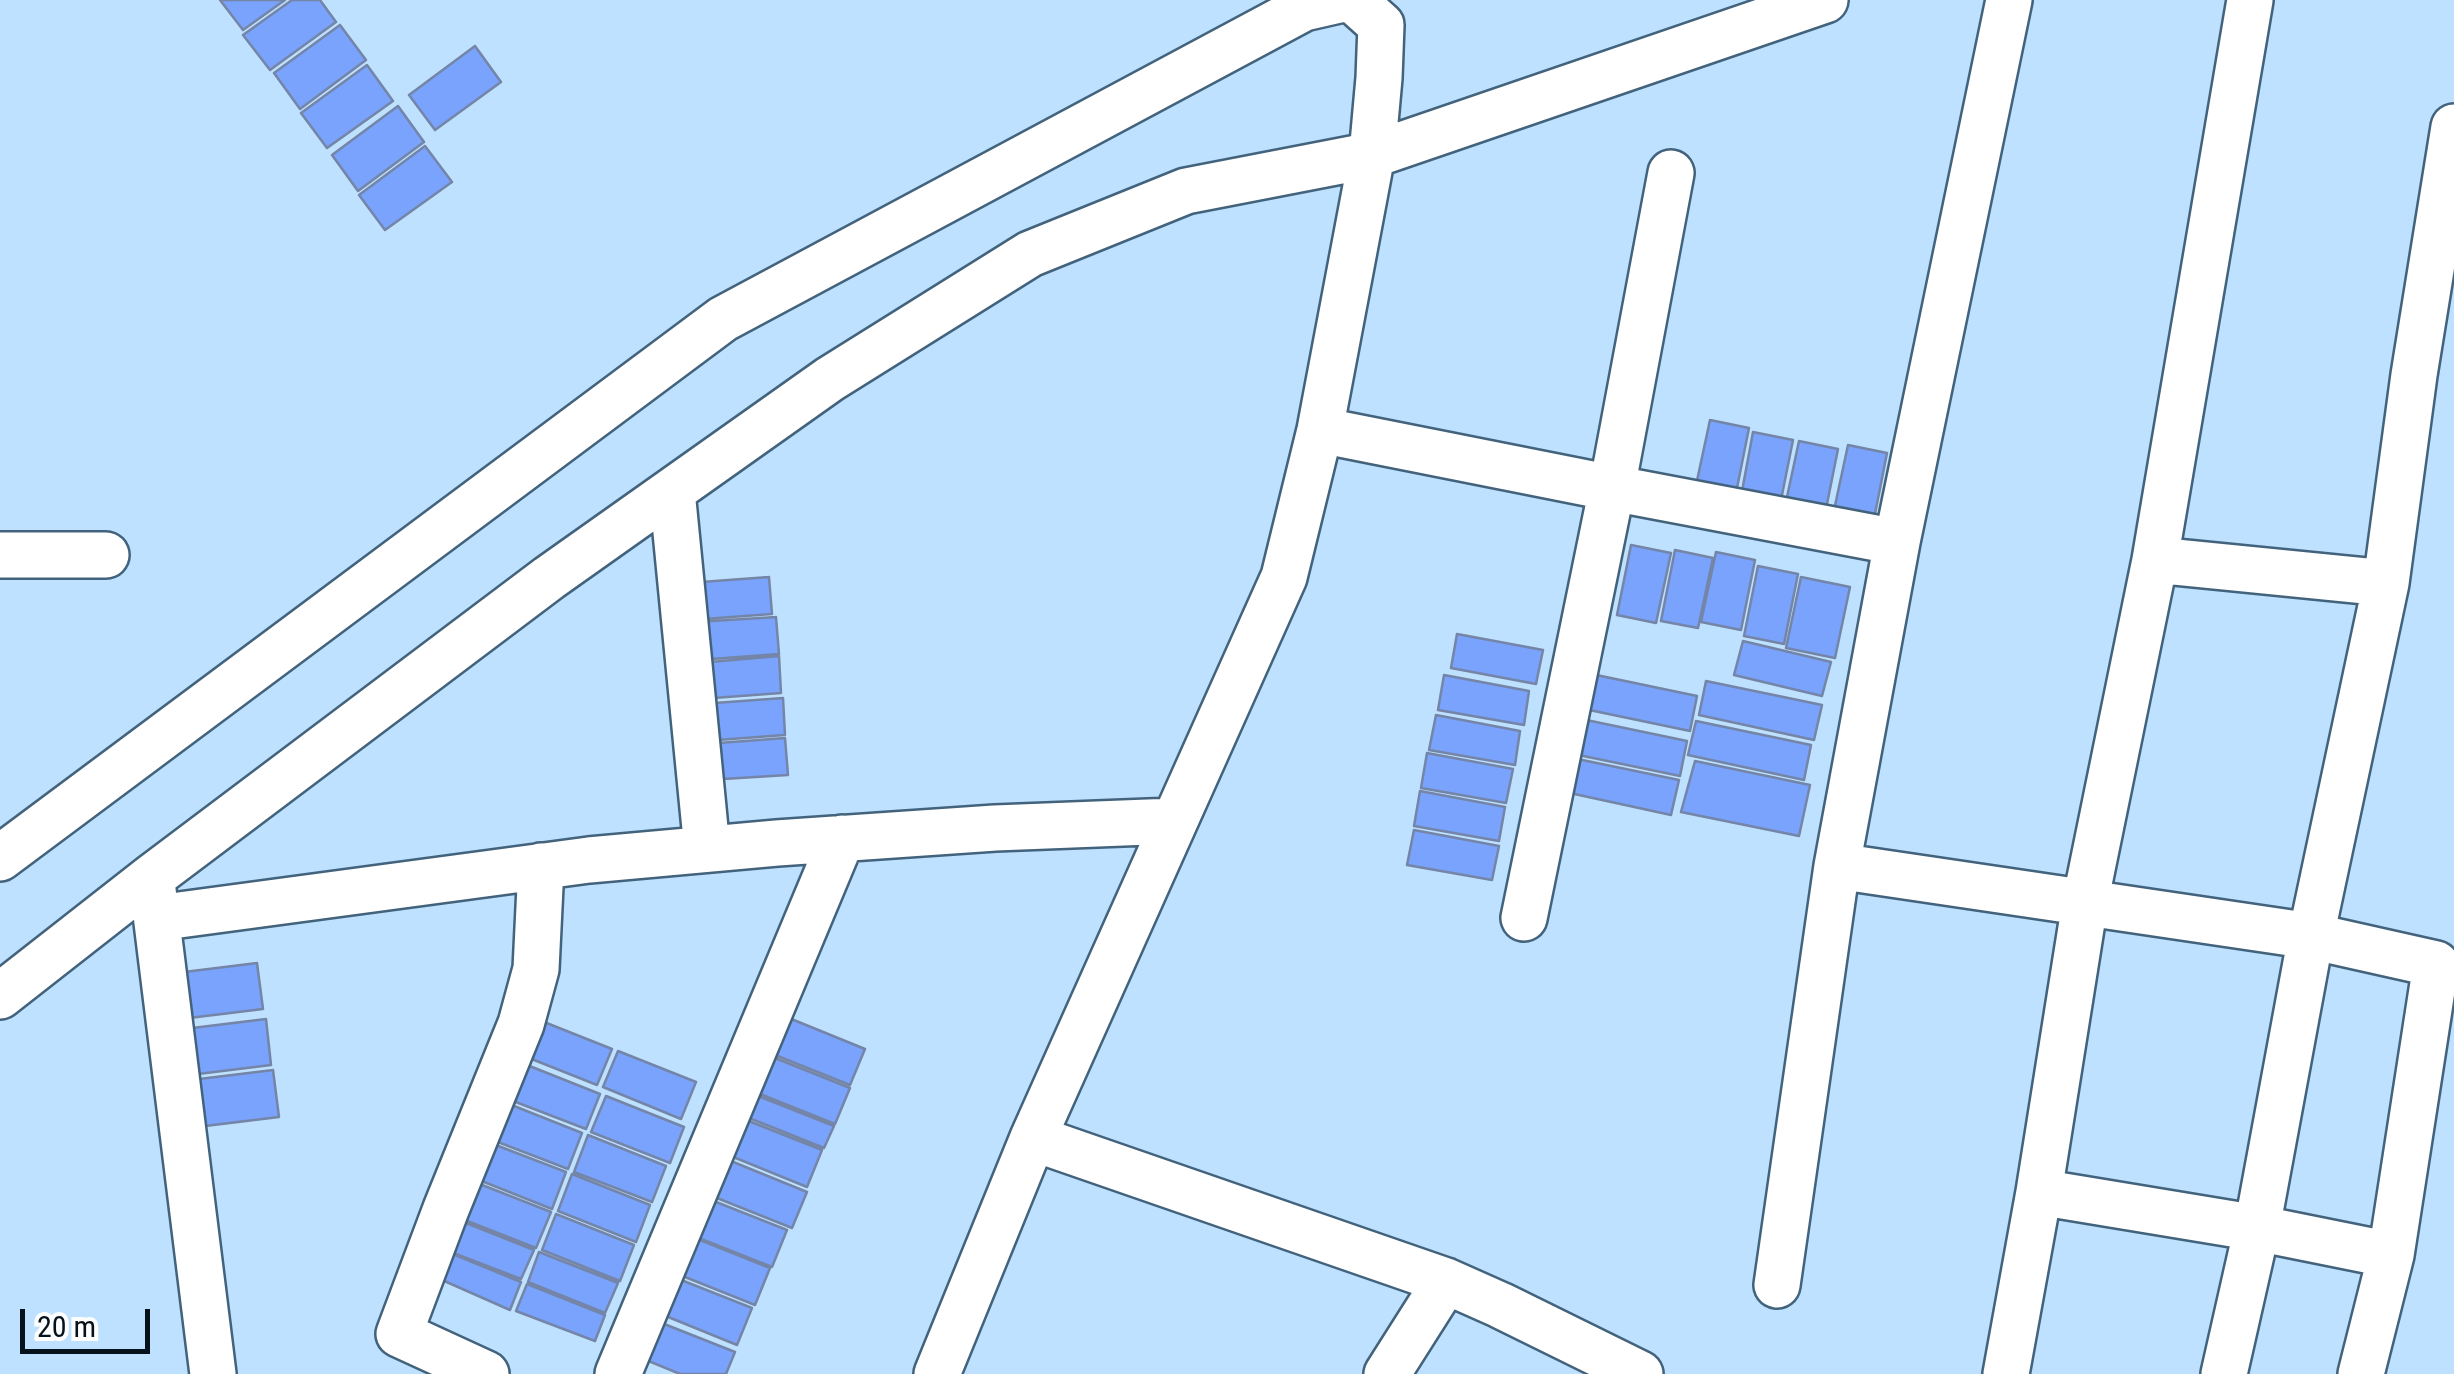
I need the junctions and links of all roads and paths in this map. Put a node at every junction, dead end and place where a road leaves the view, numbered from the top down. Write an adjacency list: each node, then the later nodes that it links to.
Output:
1 (1339, 0): 20 (street)
2 (1825, 0): 7 (street)
3 (2009, 0): 12 (street)
4 (2250, 0): 15 (street)
5 (1367, 12): 7 (street)
6 (2454, 127): 16 (street)
7 (1372, 155): 9 (street); 11 (street)
8 (1671, 174): 10 (street)
9 (1320, 430): 10 (street); 17 (street)
10 (1612, 488): 12 (street); 25 (street)
11 (672, 491): 19 (street); 23 (street)
12 (1897, 542): 22 (street)
13 (0, 555): 14 (street)
14 (106, 555)
15 (2155, 560): 16 (street); 24 (street)
16 (2386, 583): 26 (street)
17 (1174, 821): 18 (street); 28 (street)
18 (842, 838): 19 (street); 36 (street)
19 (707, 849): 21 (street)
20 (0, 858)
21 (542, 866): 23 (street); 35 (street)
22 (1836, 866): 24 (street); 33 (street)
23 (154, 898): 27 (street); 34 (street)
24 (2085, 903): 26 (street); 29 (street)
25 (1524, 918)
26 (2311, 936): 30 (street); 31 (street)
27 (0, 996)
28 (1033, 1138): 32 (street); 37 (street)
29 (2040, 1192): 30 (street); 40 (street)
30 (2258, 1228): 31 (street); 41 (street)
31 (2392, 1255): 42 (street)
32 (1446, 1281): 38 (street); 39 (street)
33 (1777, 1284)
34 (213, 1374)
35 (486, 1374)
36 (618, 1374)
37 (937, 1374)
38 (1388, 1374)
39 (1640, 1374)
40 (2006, 1374)
41 (2224, 1374)
42 (2361, 1374)

